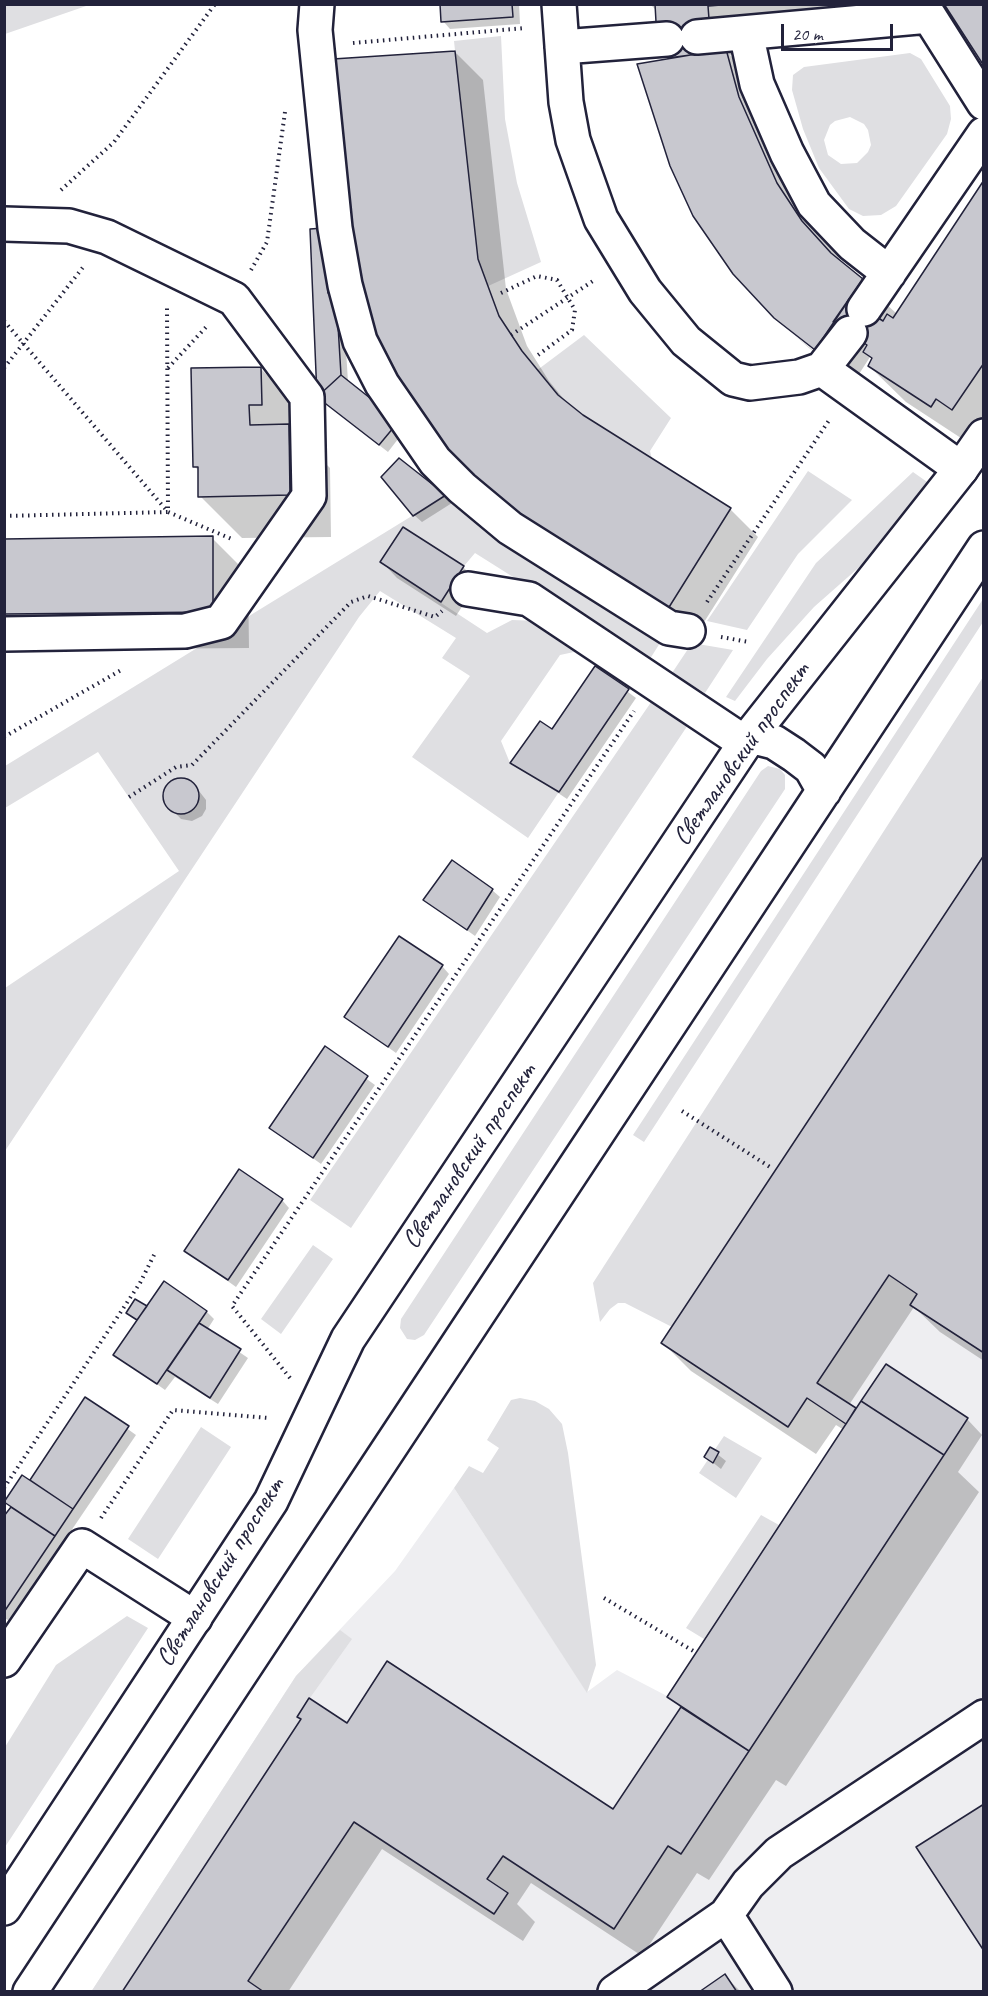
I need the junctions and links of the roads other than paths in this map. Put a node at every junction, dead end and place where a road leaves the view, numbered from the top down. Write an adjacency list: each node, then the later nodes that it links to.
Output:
1 (317, 4): 13 (main road)
2 (561, 26): 3 (main road); 8 (main road)
3 (746, 33): 4 (main road); 7 (main road)
4 (984, 103)
5 (984, 134): 7 (main road)
6 (14, 224): 14 (main road)
7 (889, 273): 8 (main road)
8 (822, 369): 10 (main road)
9 (984, 436): 10 (main road, Светлановский проспект)
10 (961, 469): 15 (main road, Светлановский проспект)
11 (984, 548): 16 (main road)
12 (468, 589): 15 (main road)
13 (688, 631)
14 (4, 634)
15 (748, 740): 16 (main road); 17 (main road, Светлановский проспект)
16 (824, 791): 22 (main road)
17 (195, 1618): 18 (main road); 20 (main road, Светлановский проспект)
18 (4, 1660)
19 (984, 1717): 21 (main road)
20 (4, 1908)
21 (726, 1915): 23 (main road); 24 (main road)
22 (30, 1992)
23 (615, 1992)
24 (775, 1992)

